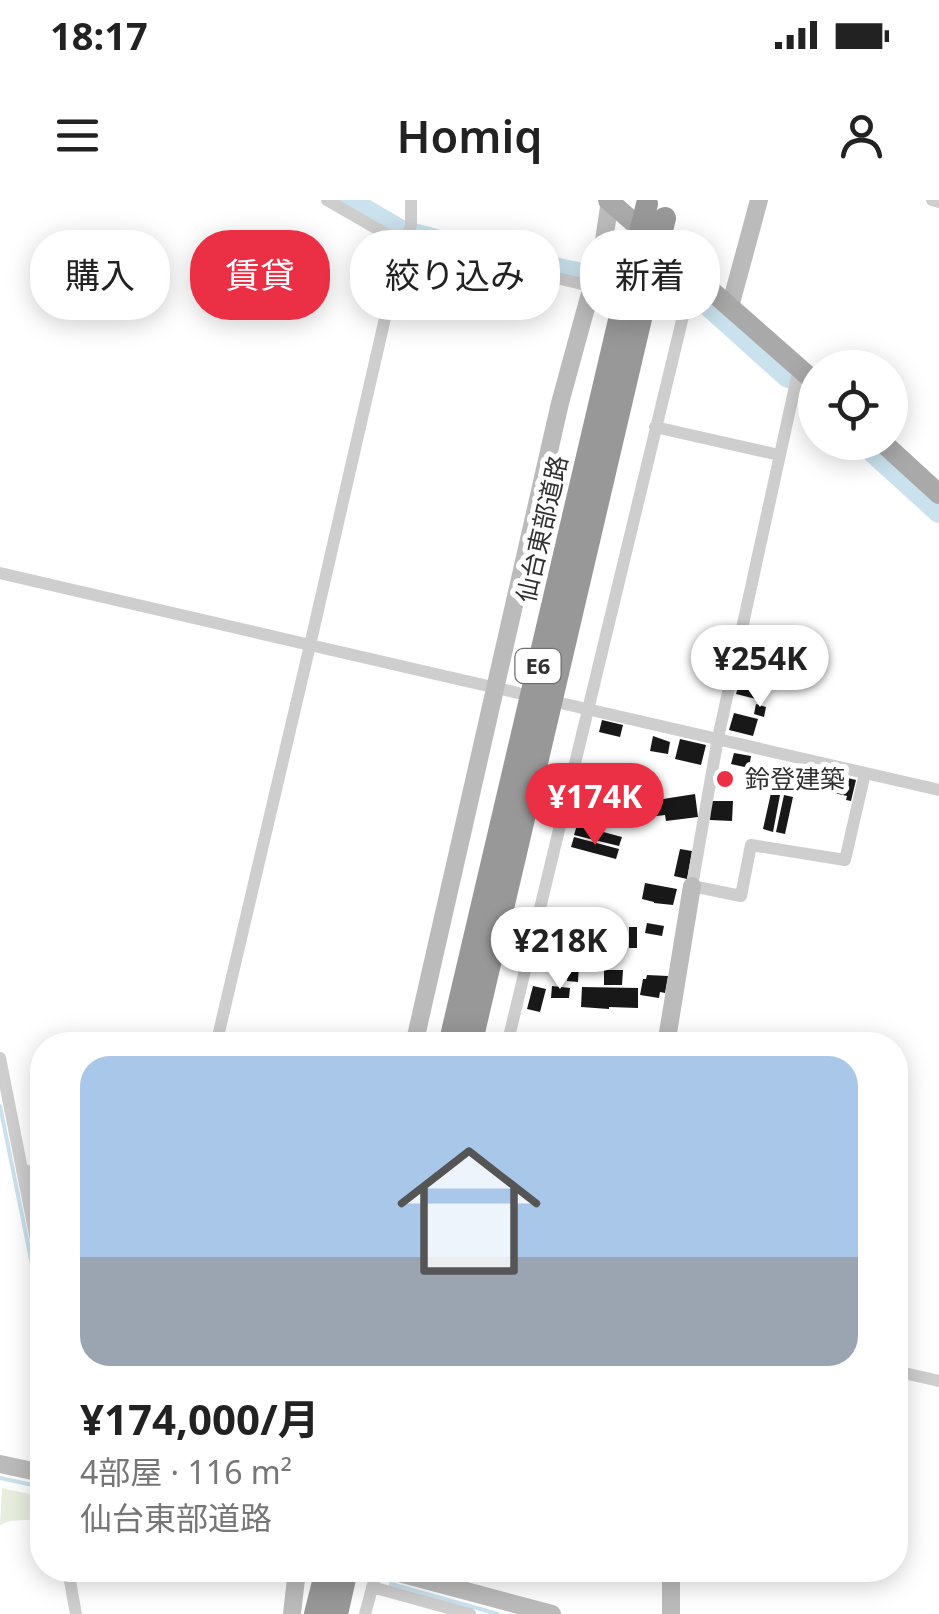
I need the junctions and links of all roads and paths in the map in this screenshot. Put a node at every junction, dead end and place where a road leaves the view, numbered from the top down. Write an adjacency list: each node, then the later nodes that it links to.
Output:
1 (328, 200): 5 (street)
2 (411, 200): 6 (street)
3 (609, 200): 7 (street); 8 (main road)
4 (759, 200): 10 (street)
5 (379, 230)
6 (409, 230)
7 (605, 230)
8 (643, 230)
9 (720, 298): 10 (main road)
10 (730, 307): 16 (main road)
11 (385, 320): 22 (street)
12 (583, 320): 23 (street)
13 (630, 320): 33 (highway, 仙台東部道路 / E6)
14 (630, 320): 34 (highway, 仙台東部道路 / E6)
15 (682, 320): 17 (street)
16 (798, 368): 18 (street)
17 (656, 427): 18 (street); 26 (street)
18 (780, 455): 27 (street)
19 (902, 460): 20 (main road)
20 (939, 494)
21 (0, 573): 22 (street)
22 (310, 645): 23 (street); 31 (street)
23 (495, 688): 24 (street); 32 (street)
24 (518, 693)
25 (565, 704): 26 (street)
26 (587, 710): 27 (street); 35 (street)
27 (718, 738): 28 (street); 30 (street)
28 (865, 773): 29 (street); 30 (street)
29 (939, 790)
30 (692, 886): 36 (street)
31 (219, 1032)
32 (417, 1032)
33 (452, 1032)
34 (474, 1032)
35 (509, 1032)
36 (668, 1032)
37 (0, 1058): 38 (street)
38 (22, 1170): 39 (street); 40 (street)
39 (30, 1172)
40 (30, 1210)
41 (908, 1374): 42 (street)
42 (939, 1381)
43 (0, 1464): 44 (street)
44 (30, 1470)
45 (70, 1582): 53 (street)
46 (296, 1582): 54 (street)
47 (323, 1582): 55 (highway)
48 (345, 1582): 56 (highway)
49 (373, 1582): 52 (street)
50 (433, 1582): 59 (street)
51 (671, 1582): 60 (street)
52 (372, 1587): 57 (street); 58 (street)
53 (76, 1614)
54 (292, 1614)
55 (315, 1614)
56 (337, 1614)
57 (364, 1614)
58 (470, 1614)
59 (552, 1614)
60 (671, 1614)

